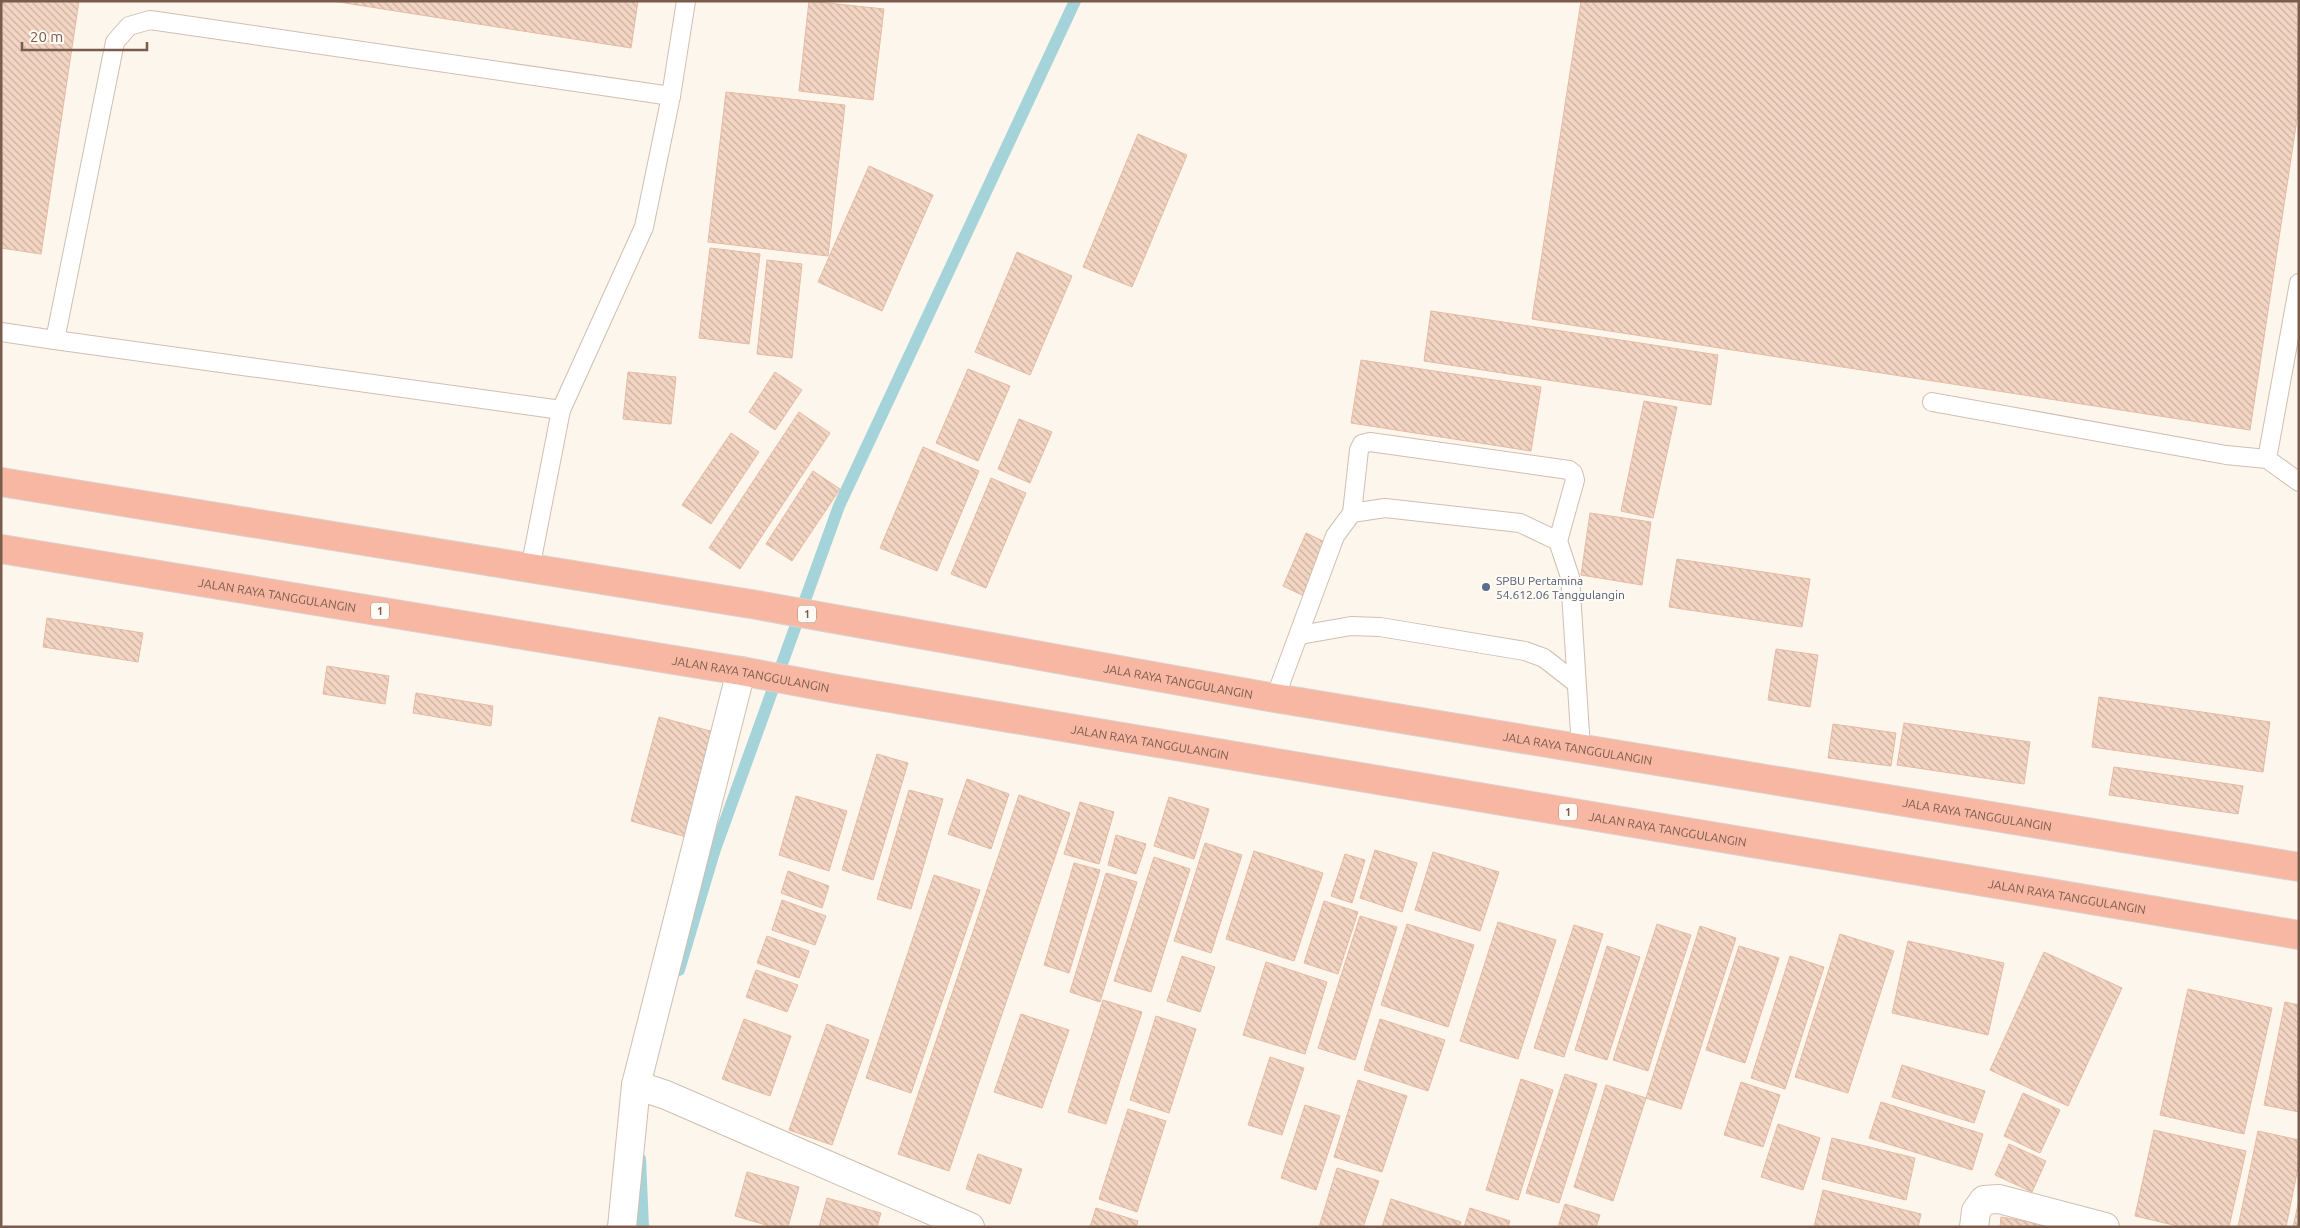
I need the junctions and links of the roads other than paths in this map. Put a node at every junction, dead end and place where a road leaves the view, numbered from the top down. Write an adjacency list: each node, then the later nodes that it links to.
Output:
1 (686, 1): 2 (lane)
2 (671, 96): 5 (lane); 7 (lane)
3 (2299, 283): 8 (lane)
4 (1, 332): 5 (lane)
5 (55, 340): 7 (lane)
6 (1932, 402): 8 (lane)
7 (561, 410): 14 (lane)
8 (2267, 459): 10 (lane)
9 (1, 482): 14 (highway, 1)
10 (2299, 482)
11 (1352, 514): 12 (lane); 12 (lane); 15 (lane)
12 (1558, 541): 17 (lane)
13 (1, 549): 16 (highway, JALAN RAYA TANGGULANGIN / 1)
14 (530, 569): 18 (highway, JALA RAYA TANGGULANGIN / 1)
15 (1300, 635): 17 (lane); 18 (lane)
16 (750, 673): 21 (highway, JALAN RAYA TANGGULANGIN / 1); 22 (street)
17 (1576, 683): 19 (lane)
18 (1275, 698): 19 (highway, JALA RAYA TANGGULANGIN / 1)
19 (1581, 749): 20 (highway, JALA RAYA TANGGULANGIN / 1)
20 (2299, 867)
21 (2299, 935)
22 (640, 1086): 23 (street); 24 (street)
23 (622, 1227)
24 (970, 1227)
25 (1974, 1227): 26 (street)
26 (2105, 1227)

